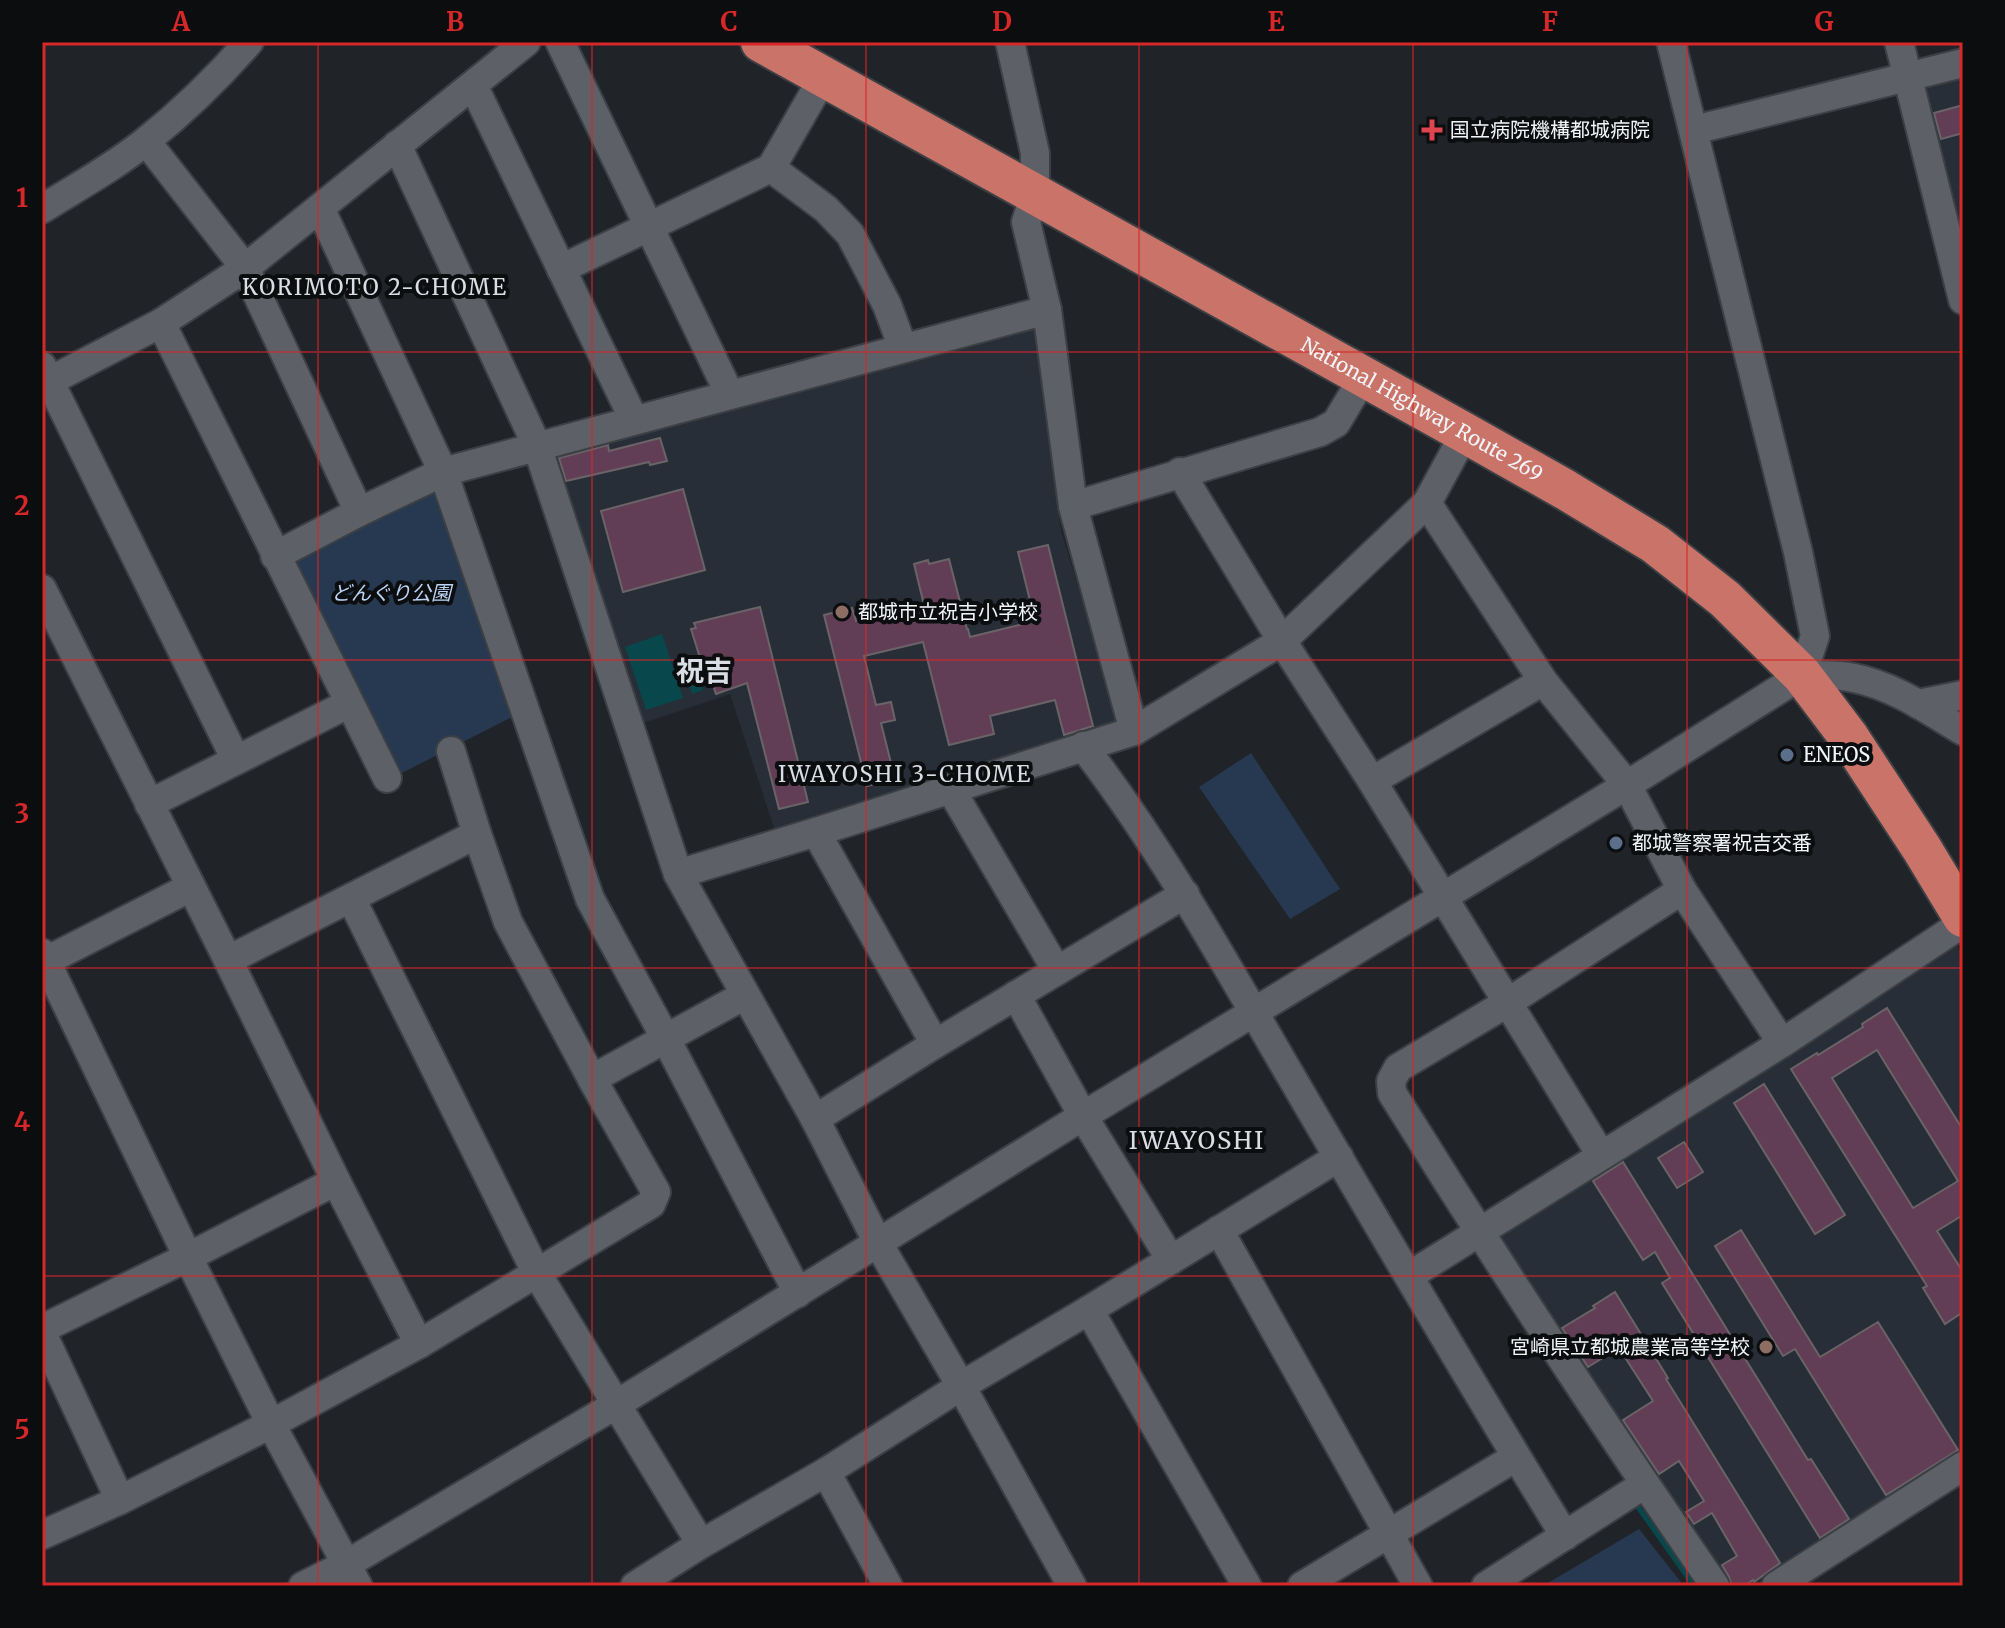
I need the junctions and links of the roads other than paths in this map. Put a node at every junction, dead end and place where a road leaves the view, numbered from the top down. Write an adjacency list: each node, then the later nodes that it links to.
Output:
1 (249, 42): 13 (street)
2 (526, 42): 11 (street)
3 (560, 42): 19 (street)
4 (761, 42): 9 (highway, National Highway Route 269)
5 (1010, 42): 16 (street)
6 (1671, 42): 12 (street)
7 (1899, 42): 10 (street)
8 (1963, 63): 10 (street)
9 (824, 76): 15 (street); 16 (highway, National Highway Route 269)
10 (1908, 77): 12 (street); 22 (street)
11 (473, 85): 14 (street); 21 (street)
12 (1694, 130): 40 (street)
13 (146, 141): 18 (street); 20 (street)
14 (397, 145): 17 (street); 31 (street)
15 (771, 168): 19 (street); 25 (street)
16 (1035, 195): 23 (street); 27 (highway, National Highway Route 269)
17 (320, 208): 20 (street); 32 (street)
18 (42, 209)
19 (649, 227): 21 (street); 28 (street)
20 (245, 268): 24 (street); 36 (street)
21 (561, 269): 29 (street)
22 (1963, 300)
23 (1047, 310): 25 (street); 35 (street)
24 (161, 323): 26 (street); 37 (street)
25 (903, 348): 28 (street)
26 (45, 377): 49 (street)
27 (1363, 378): 30 (highway, National Highway Route 269); 33 (street)
28 (730, 395): 29 (street)
29 (634, 420): 31 (street)
30 (1465, 433): 34 (street); 40 (highway, National Highway Route 269)
31 (537, 446): 32 (street); 57 (street)
32 (443, 472): 36 (street); 71 (street)
33 (1180, 472): 35 (street); 39 (street)
34 (1427, 503): 39 (street); 41 (street)
35 (1073, 506): 45 (street)
36 (359, 512): 37 (street)
37 (275, 556): 43 (street)
38 (42, 589): 54 (street)
39 (1282, 641): 45 (street); 51 (street)
40 (1802, 675): 44 (street); 52 (street); 63 (highway, National Highway Route 269)
41 (1543, 681): 51 (street); 52 (street)
42 (1963, 695): 44 (street)
43 (348, 704): 49 (street); 50 (street)
44 (1918, 704): 46 (street)
45 (1134, 731): 47 (street)
46 (1963, 731)
47 (1083, 746): 53 (street); 60 (street)
48 (451, 751): 56 (street)
49 (236, 760): 54 (street)
50 (387, 778)
51 (1372, 781): 61 (street)
52 (1627, 785): 59 (street); 61 (street)
53 (950, 788): 55 (street); 66 (street)
54 (149, 804): 58 (street)
55 (816, 832): 57 (street); 73 (street)
56 (477, 834): 62 (street); 74 (street)
57 (678, 874): 67 (street)
58 (191, 887): 64 (street); 65 (street)
59 (1682, 890): 69 (street); 72 (street)
60 (1185, 894): 66 (street); 70 (street)
61 (1443, 897): 69 (street); 70 (street)
62 (351, 898): 65 (street); 85 (street)
63 (1963, 920): 72 (street)
64 (43, 959): 83 (street)
65 (228, 960): 79 (street)
66 (1057, 971): 68 (street)
67 (745, 995): 71 (street); 76 (street)
68 (1016, 995): 73 (street); 75 (street)
69 (1507, 1003): 77 (street); 81 (street)
70 (1254, 1013): 75 (street); 78 (street)
71 (666, 1039): 74 (street); 87 (street)
72 (1782, 1043): 77 (street)
73 (935, 1044): 76 (street)
74 (592, 1079): 85 (street)
75 (1083, 1116): 82 (street); 84 (street)
76 (815, 1119): 82 (street)
77 (1601, 1155): 81 (street)
78 (1339, 1157): 80 (street); 86 (street)
79 (336, 1181): 83 (street); 90 (street)
80 (1219, 1230): 84 (street); 99 (street)
81 (1479, 1233): 86 (street); 97 (street)
82 (878, 1243): 87 (street); 91 (street)
83 (188, 1257): 89 (street); 93 (street)
84 (1171, 1260): 88 (street)
85 (536, 1272): 90 (street); 92 (street)
86 (1409, 1276): 94 (street)
87 (798, 1293): 92 (street)
88 (1089, 1310): 91 (street); 108 (street)
89 (42, 1331): 98 (street)
90 (419, 1344): 93 (street)
91 (961, 1386): 96 (street); 107 (street)
92 (617, 1404): 102 (street); 103 (street)
93 (271, 1424): 98 (street); 103 (street)
94 (1516, 1457): 99 (street); 101 (street)
95 (1963, 1466): 113 (street)
96 (826, 1472): 102 (street); 106 (street)
97 (1645, 1484): 101 (street); 112 (street)
98 (120, 1500): 100 (street)
99 (1389, 1533): 109 (street); 110 (street)
100 (42, 1535)
101 (1565, 1536): 111 (street)
102 (701, 1544): 105 (street)
103 (352, 1575): 104 (street)
104 (303, 1586)
105 (635, 1586)
106 (888, 1586)
107 (1072, 1586)
108 (1247, 1586)
109 (1302, 1586)
110 (1418, 1586)
111 (1486, 1586)
112 (1715, 1586)
113 (1776, 1586)

